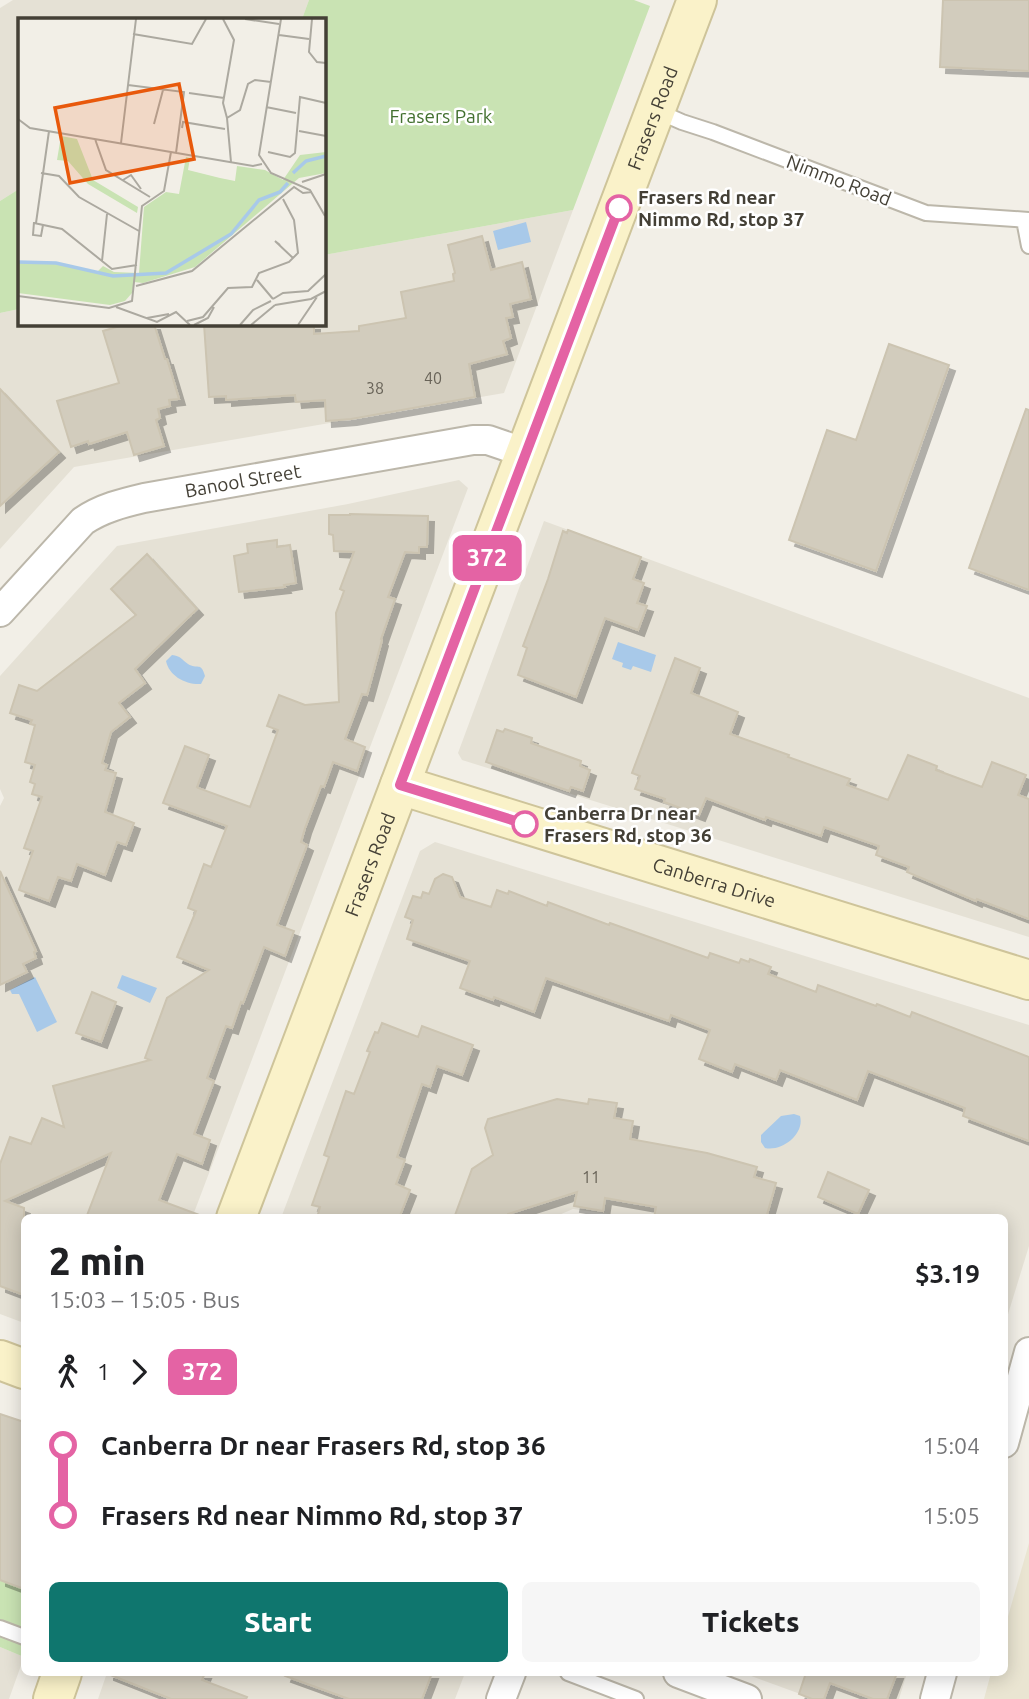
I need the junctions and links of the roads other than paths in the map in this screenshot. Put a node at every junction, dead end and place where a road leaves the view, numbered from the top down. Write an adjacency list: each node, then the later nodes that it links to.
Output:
1 (697, 0): 2 (street, Frasers Road)
2 (655, 110): 3 (lane, Nimmo Road); 5 (street, Frasers Road)
3 (1027, 220): 4 (lane)
4 (1029, 246)
5 (526, 453): 6 (street, Banool Street); 7 (street, Frasers Road)
6 (0, 612)
7 (400, 785): 8 (street, Canberra Drive); 9 (street, Frasers Road)
8 (1029, 980)
9 (238, 1214)
10 (1029, 1352): 13 (street)
11 (0, 1360): 12 (street)
12 (21, 1368)
13 (1008, 1428)
14 (0, 1628): 15 (lane)
15 (21, 1636)
16 (61, 1676): 21 (street)
17 (509, 1676): 22 (street)
18 (576, 1676): 23 (lane)
19 (686, 1676): 24 (street)
20 (941, 1676): 25 (street)
21 (53, 1699)
22 (501, 1699)
23 (636, 1699)
24 (747, 1699)
25 (935, 1699)

